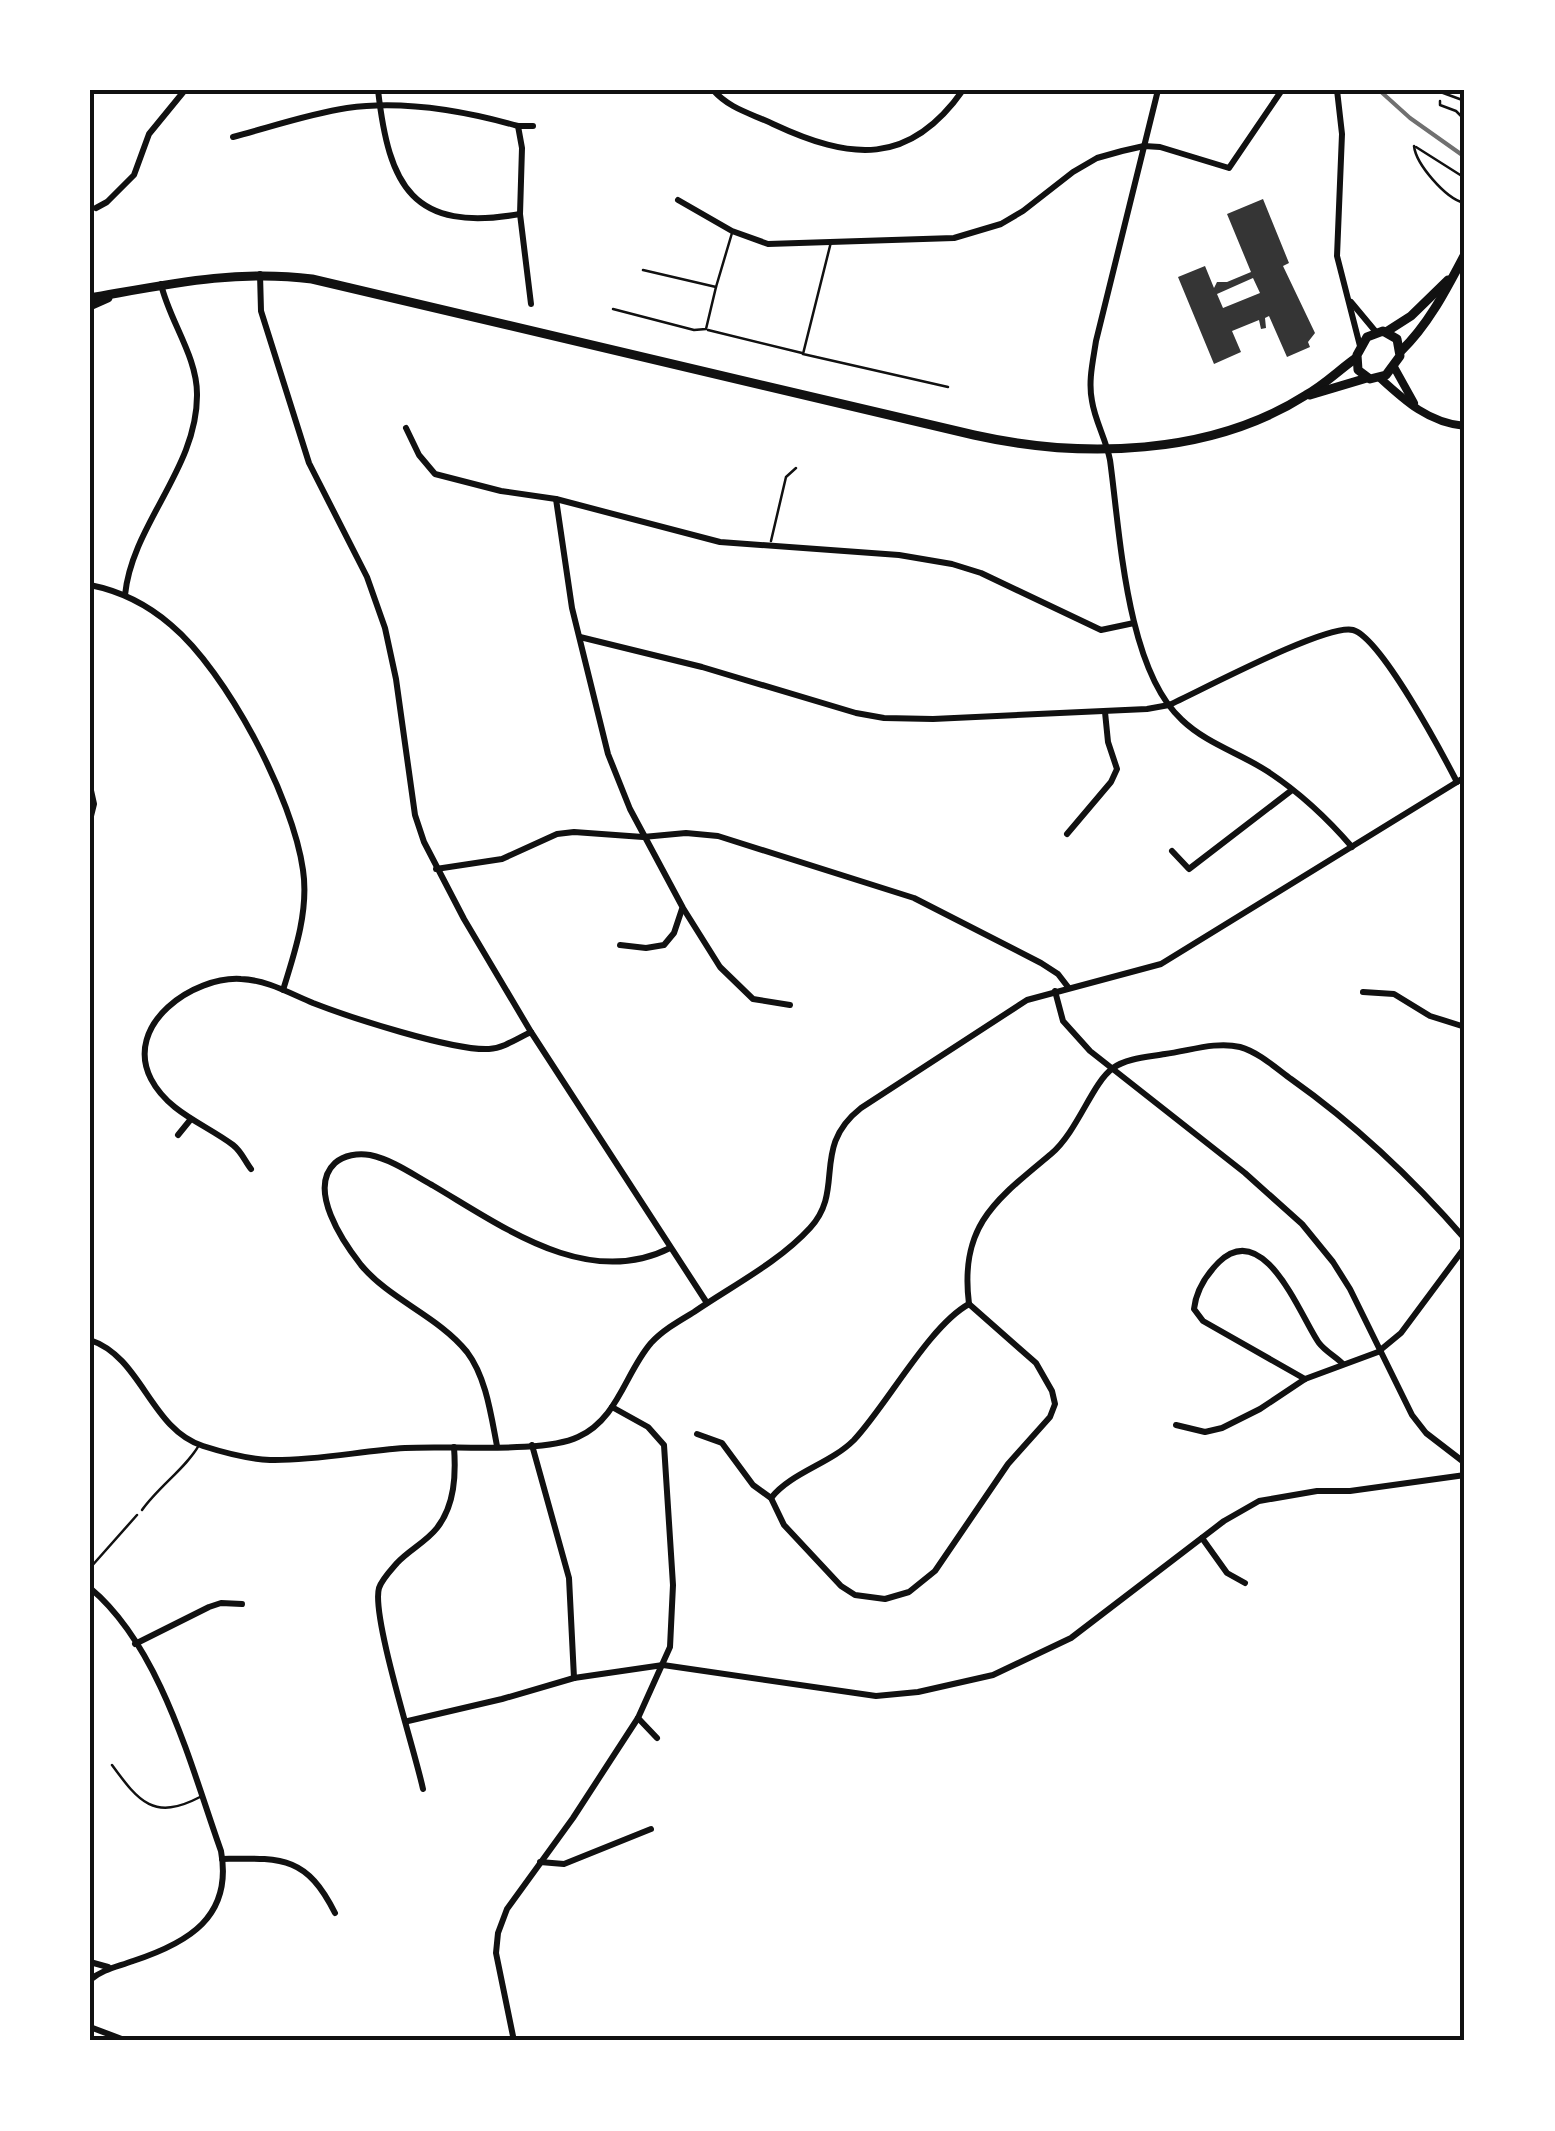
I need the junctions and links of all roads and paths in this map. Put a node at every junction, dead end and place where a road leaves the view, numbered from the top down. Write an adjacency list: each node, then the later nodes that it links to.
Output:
1 (185, 90): 20 (street)
2 (378, 90): 11 (street)
3 (713, 90): 4 (street)
4 (963, 90)
5 (1158, 90): 16 (street)
6 (1282, 90): 16 (street)
7 (1337, 90): 31 (street)
8 (1435, 90): 9 (lane)
9 (1465, 101)
10 (1440, 105): 12 (path)
11 (380, 107): 13 (street); 15 (street); 21 (street)
12 (1465, 120)
13 (518, 126): 14 (street); 21 (street)
14 (533, 126)
15 (233, 138)
16 (1144, 146): 23 (street); 50 (street)
17 (1465, 178): 18 (path)
18 (1465, 199)
19 (678, 200): 22 (street)
20 (96, 208)
21 (520, 214): 33 (street)
22 (732, 231): 23 (street); 29 (lane)
23 (832, 241): 40 (lane)
24 (1465, 254): 27 (main road)
25 (643, 270): 29 (lane)
26 (260, 274): 28 (main road); 50 (main road); 68 (street)
27 (1454, 274): 37 (main road); 39 (main road)
28 (161, 284): 30 (main road); 55 (street)
29 (716, 287): 36 (lane)
30 (124, 292): 32 (main road); 34 (main road)
31 (1348, 296): 37 (street); 38 (street)
32 (90, 298)
33 (531, 304)
34 (90, 306)
35 (614, 309): 36 (lane)
36 (706, 330): 40 (lane)
37 (1381, 332): 38 (main road); 39 (main road)
38 (1360, 346): 41 (main road)
39 (1400, 352): 42 (main road)
40 (804, 354): 45 (lane)
41 (1356, 358): 43 (main road); 46 (main road)
42 (1394, 367): 44 (main road); 47 (main road)
43 (1367, 378): 44 (main road); 46 (main road)
44 (1380, 378): 47 (main road)
45 (948, 387)
46 (1307, 395): 50 (main road)
47 (1416, 407): 48 (main road)
48 (1465, 426)
49 (406, 428): 52 (street)
50 (1108, 449): 56 (street)
51 (796, 468): 53 (lane)
52 (556, 499): 53 (street); 57 (street)
53 (770, 548): 56 (street)
54 (90, 586): 55 (street)
55 (125, 596): 72 (street)
56 (1134, 623): 58 (street)
57 (580, 636): 59 (street); 65 (street)
58 (1168, 705): 59 (street); 60 (street); 62 (street)
59 (1105, 712): 64 (street)
60 (1461, 779): 66 (street)
61 (90, 786): 63 (street)
62 (1292, 790): 66 (street); 67 (street)
63 (90, 820)
64 (1067, 834)
65 (643, 837): 68 (street); 69 (street); 71 (street)
66 (1352, 848): 71 (street)
67 (1172, 851)
68 (436, 869): 77 (street)
69 (683, 908): 70 (street); 75 (street)
70 (620, 945)
71 (1068, 987): 73 (street)
72 (284, 990): 77 (street); 79 (street)
73 (1055, 991): 78 (street); 85 (street)
74 (1363, 992): 76 (street)
75 (790, 1005)
76 (1465, 1027)
77 (531, 1032): 83 (street)
78 (1112, 1068): 82 (street); 86 (street); 88 (street)
79 (191, 1120): 80 (street); 81 (street)
80 (178, 1135)
81 (251, 1169)
82 (1465, 1238)
83 (670, 1248): 85 (street); 96 (street)
84 (1465, 1248): 88 (street)
85 (708, 1303): 91 (street)
86 (969, 1304): 100 (street); 100 (street)
87 (90, 1340): 94 (street)
88 (1378, 1352): 89 (street); 98 (street)
89 (1343, 1364): 90 (street); 90 (street)
90 (1305, 1380): 92 (street)
91 (612, 1408): 95 (street); 108 (street)
92 (1176, 1425)
93 (697, 1434): 100 (street)
94 (198, 1445): 97 (street); 101 (lane)
95 (532, 1445): 96 (street); 109 (street)
96 (498, 1446): 97 (street)
97 (454, 1447): 111 (street)
98 (1465, 1463)
99 (1465, 1475): 102 (street)
100 (772, 1498)
101 (142, 1510): 103 (path)
102 (1202, 1538): 104 (street); 108 (street)
103 (90, 1568)
104 (1245, 1583)
105 (90, 1588): 107 (street)
106 (242, 1604): 107 (street)
107 (136, 1644): 115 (street)
108 (663, 1666): 109 (street); 110 (street)
109 (574, 1678): 111 (street)
110 (638, 1718): 112 (street); 118 (street)
111 (408, 1721): 114 (street)
112 (657, 1738)
113 (112, 1765): 115 (lane)
114 (423, 1789)
115 (202, 1797): 117 (street)
116 (651, 1830): 118 (street)
117 (222, 1859): 119 (street); 121 (street)
118 (540, 1862): 125 (street)
119 (335, 1913)
120 (90, 1962): 121 (street)
121 (110, 1968): 122 (street)
122 (90, 1980)
123 (90, 2027): 124 (street)
124 (127, 2041)
125 (514, 2041)

